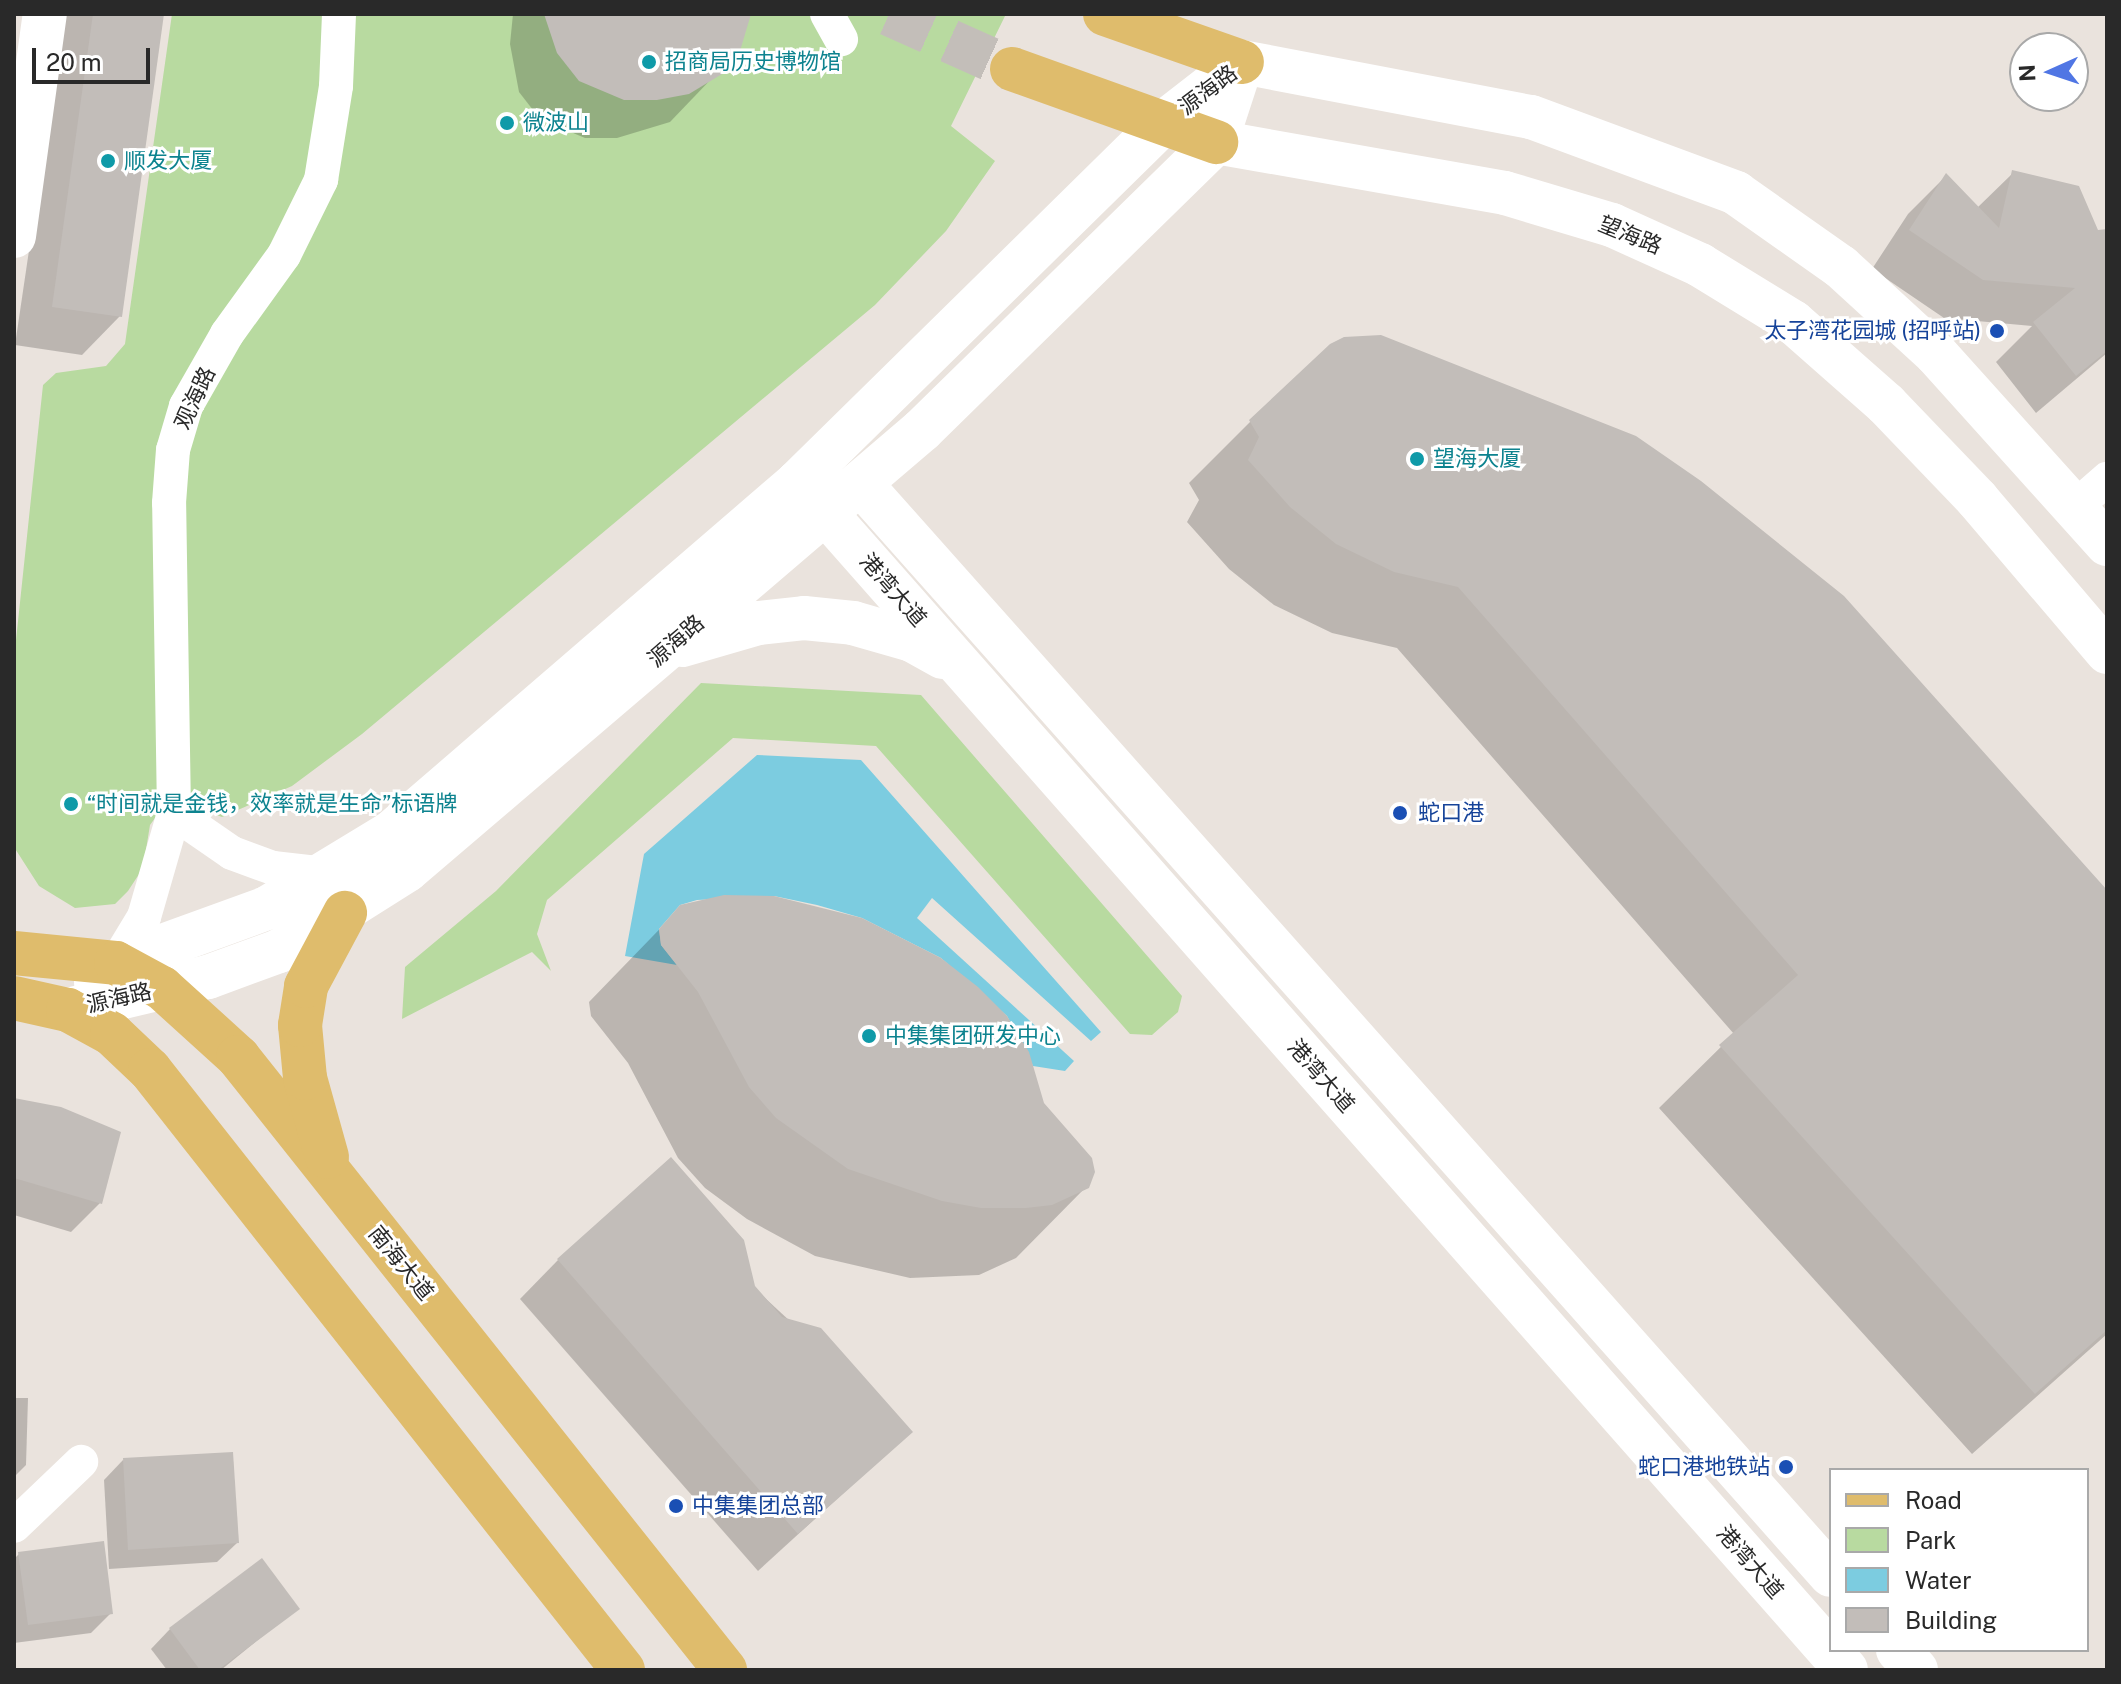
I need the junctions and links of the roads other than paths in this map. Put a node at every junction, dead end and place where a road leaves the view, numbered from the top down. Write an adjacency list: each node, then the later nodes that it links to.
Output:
1 (45, 14): 9 (main road)
2 (339, 14): 17 (street, 观海路)
3 (1105, 14): 4 (main road)
4 (1146, 23): 5 (main road)
5 (1242, 62): 7 (main road, 源海路); 8 (main road, 源海路); 11 (main road)
6 (1012, 69): 7 (main road, 望海路)
7 (1162, 124): 8 (main road, 望海路); 12 (main road, 源海路)
8 (1216, 142): 10 (main road, 源海路); 14 (main road, 望海路)
9 (14, 236)
10 (860, 483): 12 (main road); 28 (main road, 港湾大道)
11 (2091, 493): 13 (main road)
12 (812, 497): 15 (main road, 源海路); 16 (main road, 港湾大道); 18 (main road, 源海路)
13 (2107, 544)
14 (2107, 652)
15 (661, 654): 16 (main road); 19 (main road, 源海路)
16 (959, 666): 29 (main road, 港湾大道)
17 (174, 813): 18 (street); 21 (street, 观海路)
18 (326, 874): 21 (main road, 源海路)
19 (345, 913): 22 (main road, 源海路); 25 (main road)
20 (14, 953): 21 (main road, 南海大道)
21 (116, 963): 22 (main road, 南海大道); 24 (main road, 源海路)
22 (162, 988): 24 (main road, 源海路); 25 (main road, 南海大道)
23 (14, 998): 24 (main road)
24 (68, 1010): 32 (main road)
25 (336, 1182): 33 (main road, 南海大道)
26 (81, 1462): 27 (street)
27 (14, 1526)
28 (1829, 1573)
29 (1829, 1651)
30 (1830, 1652): 34 (main road, 港湾大道)
31 (1900, 1652): 35 (main road)
32 (623, 1670)
33 (725, 1670)
34 (1846, 1670)
35 (1916, 1670)

